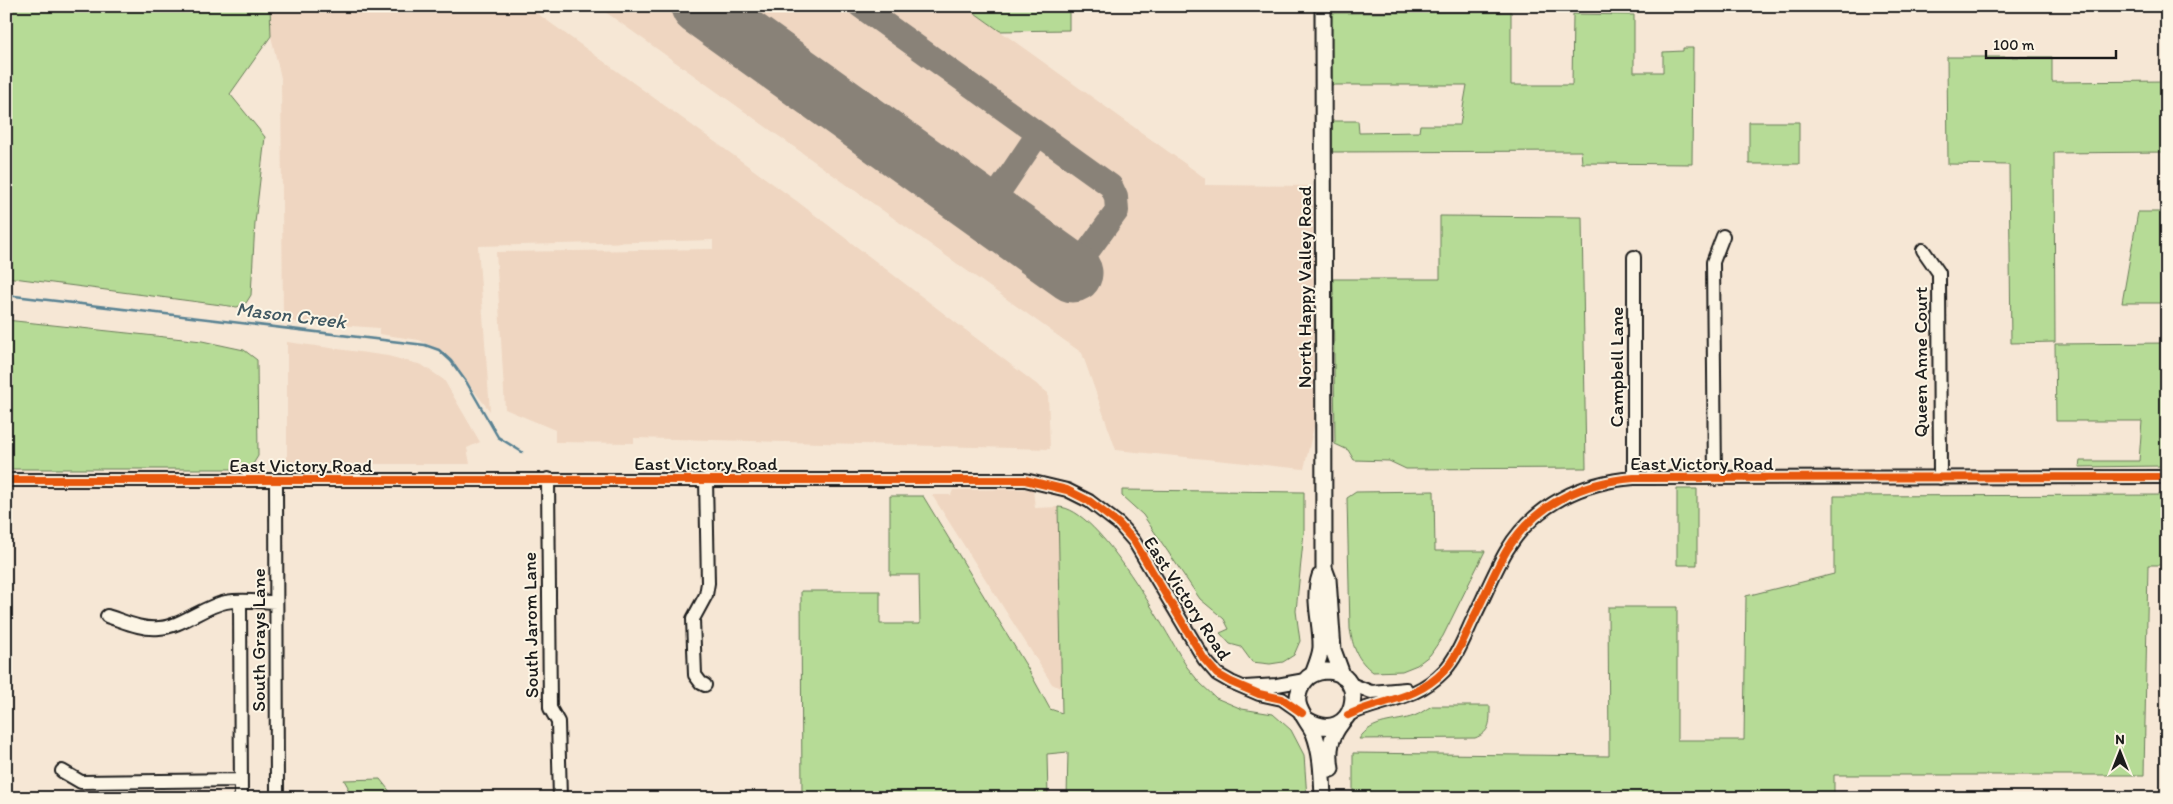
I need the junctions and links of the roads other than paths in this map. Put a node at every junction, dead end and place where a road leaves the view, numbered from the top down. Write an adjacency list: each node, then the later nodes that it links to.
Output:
1 (1323, 6): 13 (main road, North Happy Valley Road)
2 (1723, 236): 10 (street)
3 (1923, 250): 7 (street, Queen Anne Court)
4 (1634, 257): 6 (street, Campbell Lane)
5 (2167, 477): 7 (street, East Victory Road)
6 (1634, 478): 10 (street, East Victory Road); 21 (street, East Victory Road)
7 (1940, 478): 10 (street, East Victory Road)
8 (548, 479): 9 (street, East Victory Road); 12 (street, East Victory Road); 28 (street, South Jarom Lane)
9 (706, 479): 19 (street); 20 (street, East Victory Road)
10 (1715, 479)
11 (6, 480): 12 (street, East Victory Road)
12 (276, 481): 15 (street, South Grays Lane)
13 (1324, 568): 17 (main road, North Happy Valley Road); 18 (main road, North Happy Valley Road)
14 (240, 602): 15 (street); 16 (street); 25 (street)
15 (276, 602): 27 (street, South Grays Lane)
16 (107, 616)
17 (1309, 677): 18 (main road); 20 (street, East Victory Road); 22 (main road)
18 (1346, 680): 21 (street); 23 (main road)
19 (705, 685)
20 (1244, 687): 22 (street, East Victory Road)
21 (1420, 688): 23 (street, East Victory Road)
22 (1305, 716): 23 (main road); 29 (main road)
23 (1345, 718): 30 (main road)
24 (62, 771): 25 (street)
25 (241, 780): 26 (street)
26 (241, 798)
27 (277, 798)
28 (560, 798)
29 (1323, 798)
30 (1332, 798)

